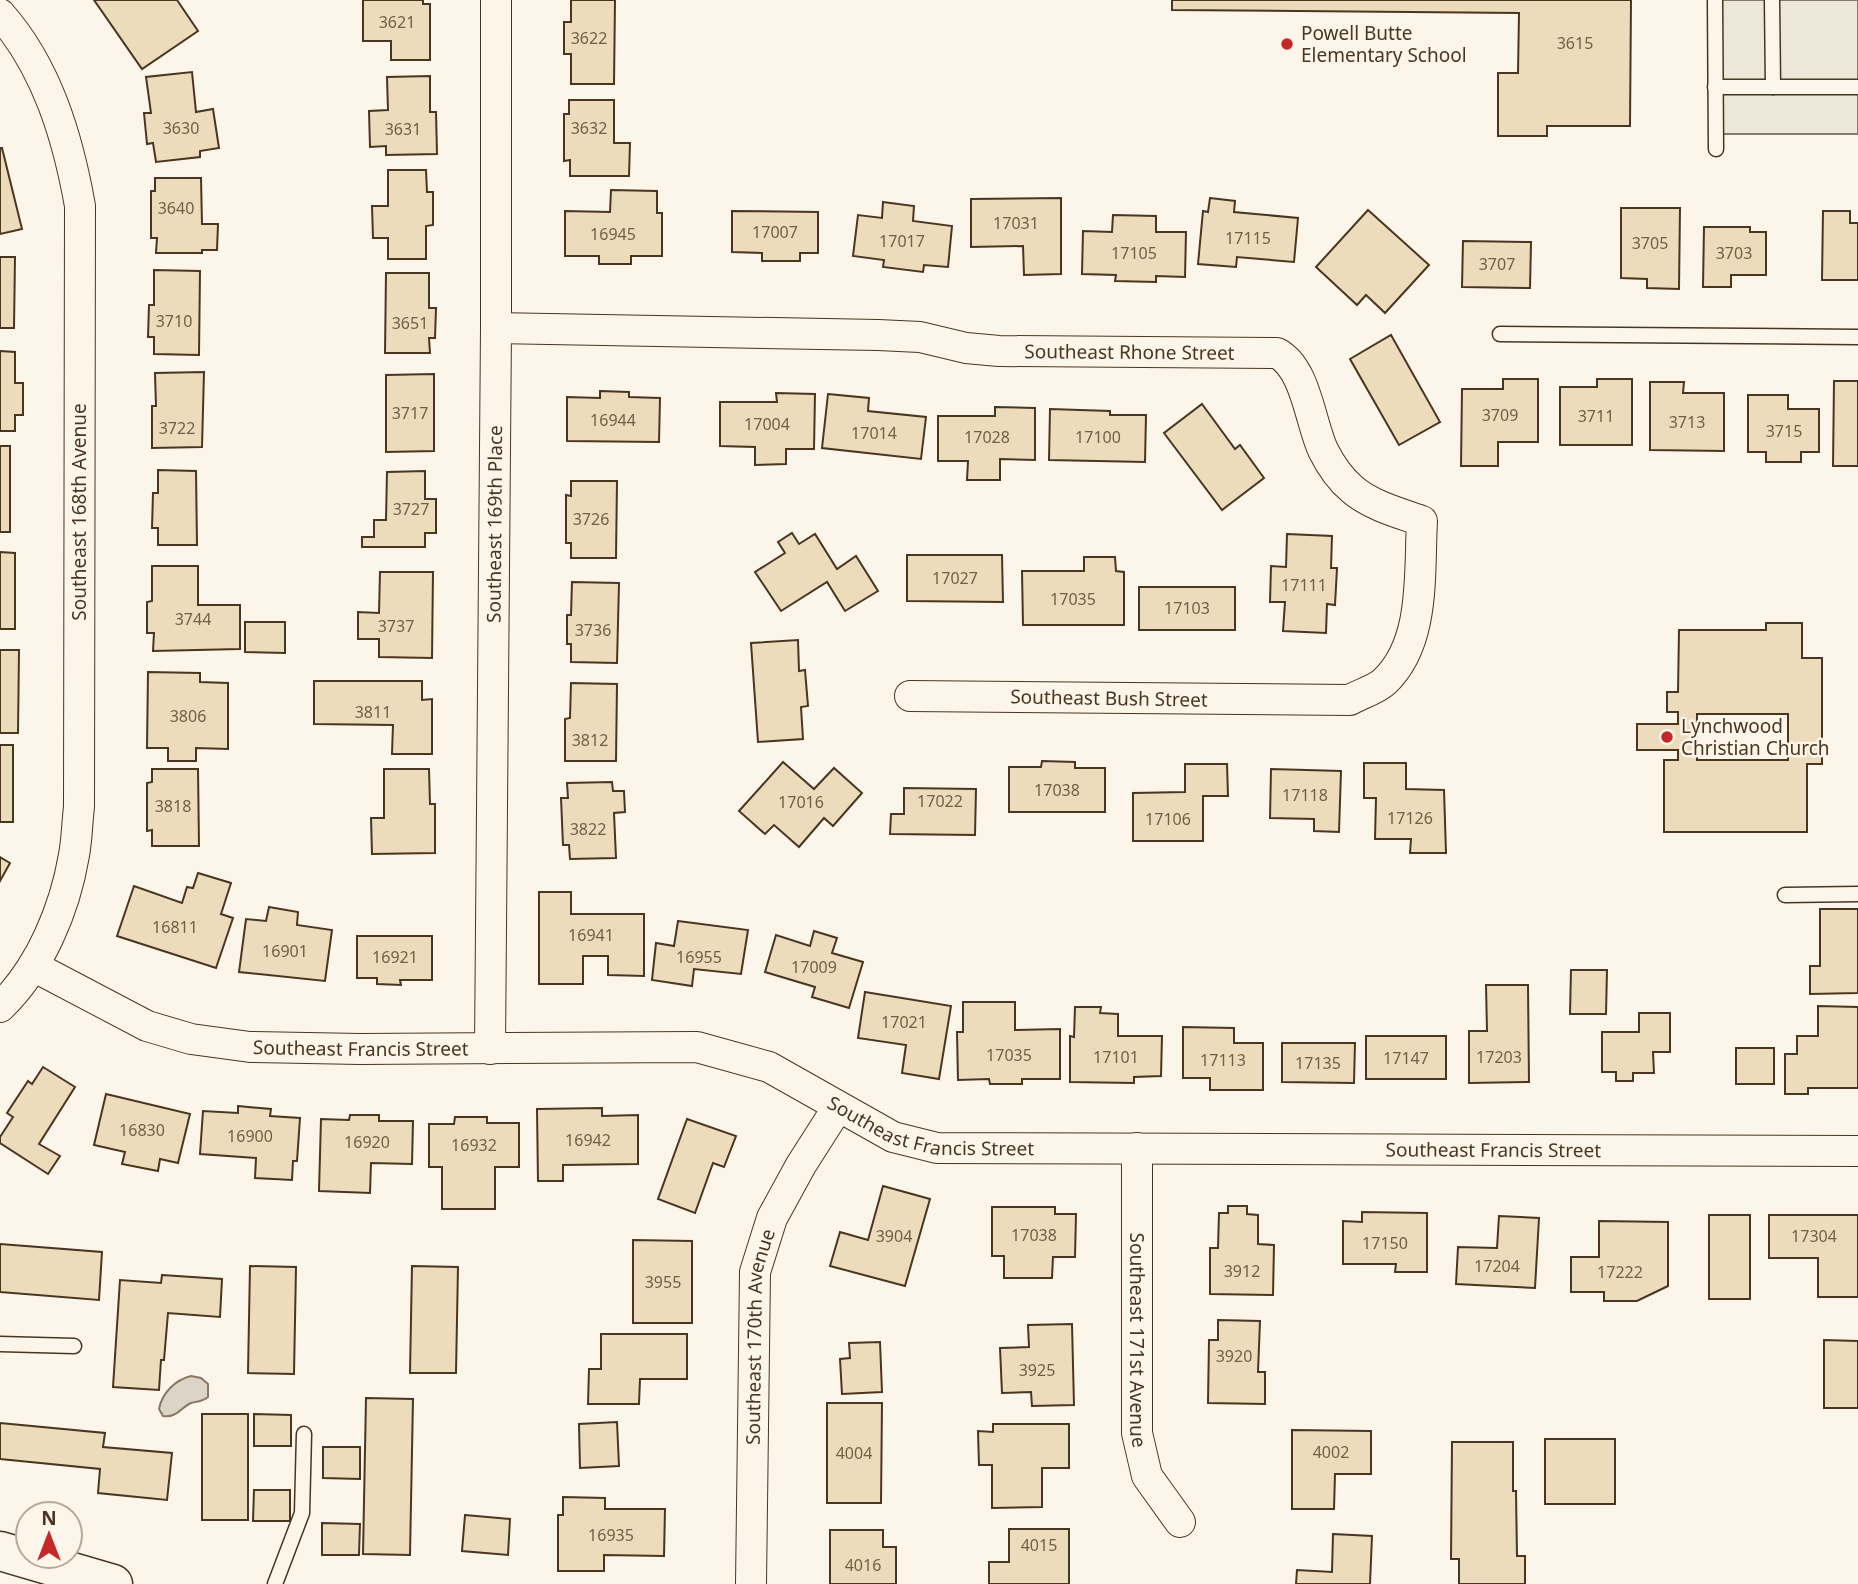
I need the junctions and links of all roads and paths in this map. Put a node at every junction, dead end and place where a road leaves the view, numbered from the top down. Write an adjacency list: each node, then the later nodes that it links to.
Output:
1 (496, 0): 9 (street, Southeast 169th Place)
2 (1715, 0): 5 (lane)
3 (1772, 0): 6 (lane)
4 (0, 15): 16 (street, Southeast 168th Avenue)
5 (1715, 87): 6 (lane); 8 (lane)
6 (1773, 87): 7 (lane)
7 (1858, 87)
8 (1716, 149)
9 (496, 328): 13 (street, Southeast Rhone Street); 18 (street, Southeast 169th Place)
10 (1500, 334): 11 (lane)
11 (1858, 337)
12 (910, 696): 13 (street, Southeast Bush Street)
13 (1308, 701)
14 (1858, 894): 15 (lane)
15 (1785, 895)
16 (33, 966): 17 (street, Southeast 168th Avenue); 18 (street, Southeast Francis Street)
17 (0, 1007)
18 (490, 1049): 19 (street, Southeast Francis Street)
19 (838, 1107): 20 (street, Southeast Francis Street); 29 (street, Southeast 170th Avenue)
20 (1137, 1148): 21 (street, Southeast Francis Street); 25 (street, Southeast 171st Avenue)
21 (1858, 1151)
22 (0, 1344): 23 (lane)
23 (74, 1346)
24 (304, 1434): 28 (lane)
25 (1180, 1522)
26 (0, 1551): 27 (main road)
27 (113, 1584)
28 (275, 1584)
29 (751, 1584)

